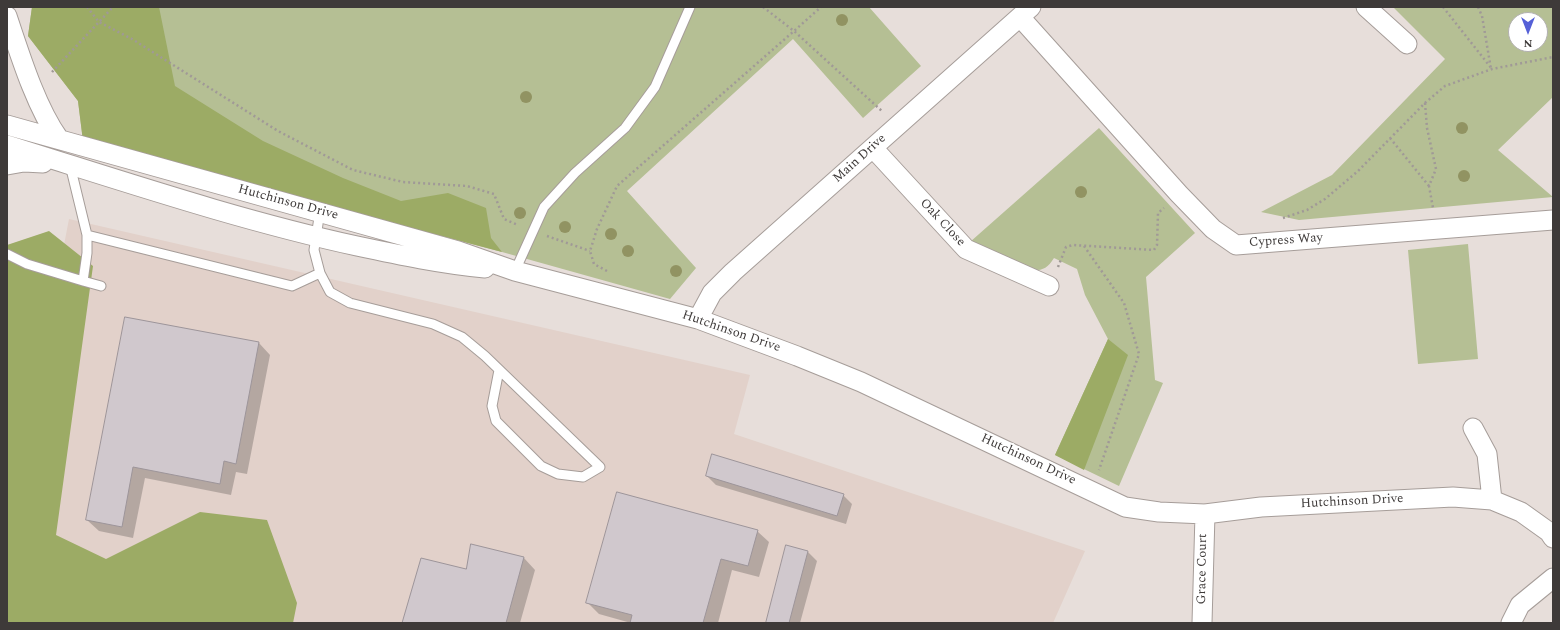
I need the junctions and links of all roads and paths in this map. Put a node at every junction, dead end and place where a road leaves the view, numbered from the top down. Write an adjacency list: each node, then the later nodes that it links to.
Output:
1 (86, 7): 11 (path)
2 (113, 7): 11 (path)
3 (690, 7): 32 (lane)
4 (763, 7): 12 (path)
5 (821, 7): 12 (path)
6 (1366, 7): 13 (street)
7 (1443, 7): 15 (path)
8 (1478, 7): 15 (path)
9 (1026, 12): 19 (street, Main Drive); 27 (street, Cypress Way)
10 (7, 16): 21 (street)
11 (99, 22): 16 (path); 32 (path)
12 (794, 31): 19 (path); 36 (path)
13 (1407, 44)
14 (1553, 57): 15 (path)
15 (1492, 69): 17 (path)
16 (52, 72)
17 (1425, 103): 20 (path); 26 (path)
18 (7, 125): 21 (street, Hutchinson Drive)
19 (898, 125): 23 (street, Main Drive)
20 (1390, 138): 26 (path); 29 (path)
21 (59, 139): 28 (street, Hutchinson Drive)
22 (7, 145): 25 (street, Hutchinson Drive)
23 (872, 148): 43 (street, Oak Close); 44 (street, Main Drive)
24 (7, 165): 25 (street, Hutchinson Drive)
25 (70, 165): 33 (lane); 34 (street, Hutchinson Drive)
26 (1429, 186): 31 (path)
27 (1179, 194): 31 (street, Cypress Way); 35 (path)
28 (320, 211): 34 (lane); 38 (street, Hutchinson Drive)
29 (1279, 220)
30 (1553, 220): 31 (street, Cypress Way)
31 (1437, 230)
32 (534, 232): 36 (path); 38 (lane)
33 (87, 235): 39 (lane); 41 (lane)
34 (315, 237): 38 (street, Hutchinson Drive); 39 (lane)
35 (1084, 246): 43 (path); 47 (path)
36 (590, 251): 40 (path)
37 (7, 254): 41 (lane)
38 (515, 271): 44 (street, Hutchinson Drive)
39 (320, 273): 45 (lane)
40 (613, 273)
41 (82, 281): 42 (lane)
42 (101, 286)
43 (1049, 286)
44 (698, 319): 47 (street, Hutchinson Drive)
45 (499, 370): 45 (lane)
46 (1473, 428): 48 (street)
47 (1092, 490): 49 (street, Hutchinson Drive)
48 (1492, 500): 49 (street, Hutchinson Drive); 50 (street, Hutchinson Drive)
49 (1205, 514): 52 (street, Grace Court)
50 (1553, 538)
51 (1553, 578): 53 (street)
52 (1202, 623)
53 (1512, 623)

